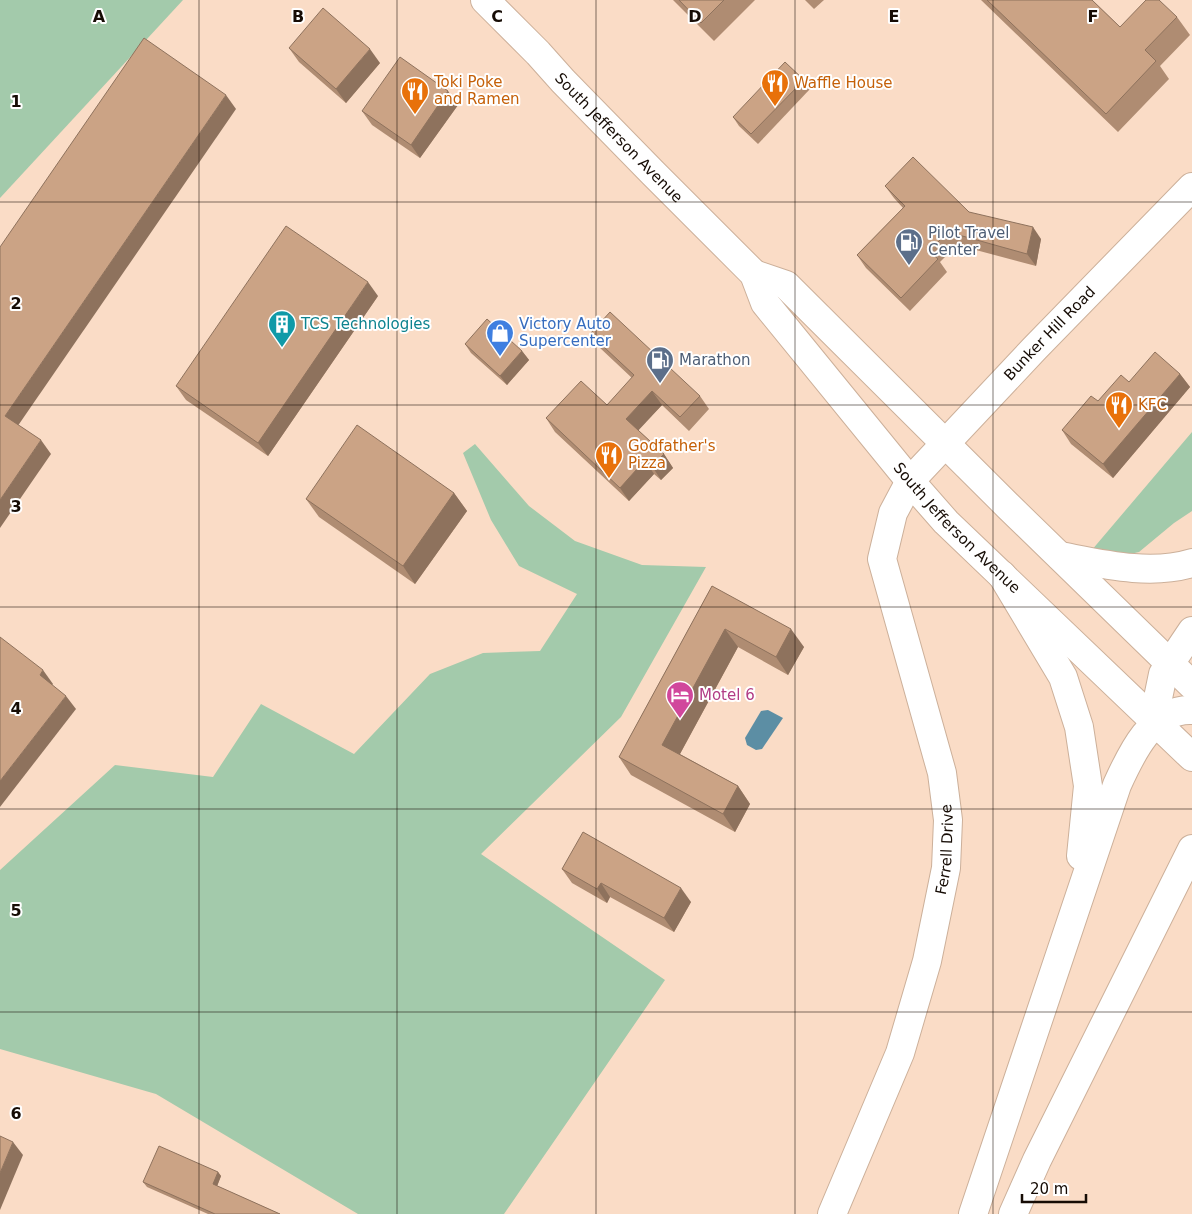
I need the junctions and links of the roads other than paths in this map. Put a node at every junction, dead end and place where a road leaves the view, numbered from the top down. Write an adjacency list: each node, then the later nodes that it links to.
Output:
1 (485, 0): 3 (main road, South Jefferson Avenue)
2 (1192, 187): 4 (main road, Bunker Hill Road)
3 (754, 274): 4 (main road, South Jefferson Avenue); 5 (main road, South Jefferson Avenue)
4 (946, 444): 5 (main road, Bunker Hill Road); 6 (main road, South Jefferson Avenue)
5 (910, 482): 8 (main road, South Jefferson Avenue); 17 (main road, Ferrell Drive)
6 (1060, 556): 7 (main road); 10 (main road, South Jefferson Avenue)
7 (1192, 563)
8 (1002, 575): 13 (main road, South Jefferson Avenue); 16 (main road)
9 (1192, 631): 10 (main road)
10 (1170, 663): 11 (main road, South Jefferson Avenue); 13 (main road)
11 (1192, 685)
12 (1192, 710): 13 (main road)
13 (1156, 723): 14 (main road, South Jefferson Avenue); 16 (main road)
14 (1192, 757)
15 (1186, 860): 19 (main road)
16 (1064, 940): 18 (main road)
17 (832, 1214)
18 (973, 1214)
19 (1013, 1214)

